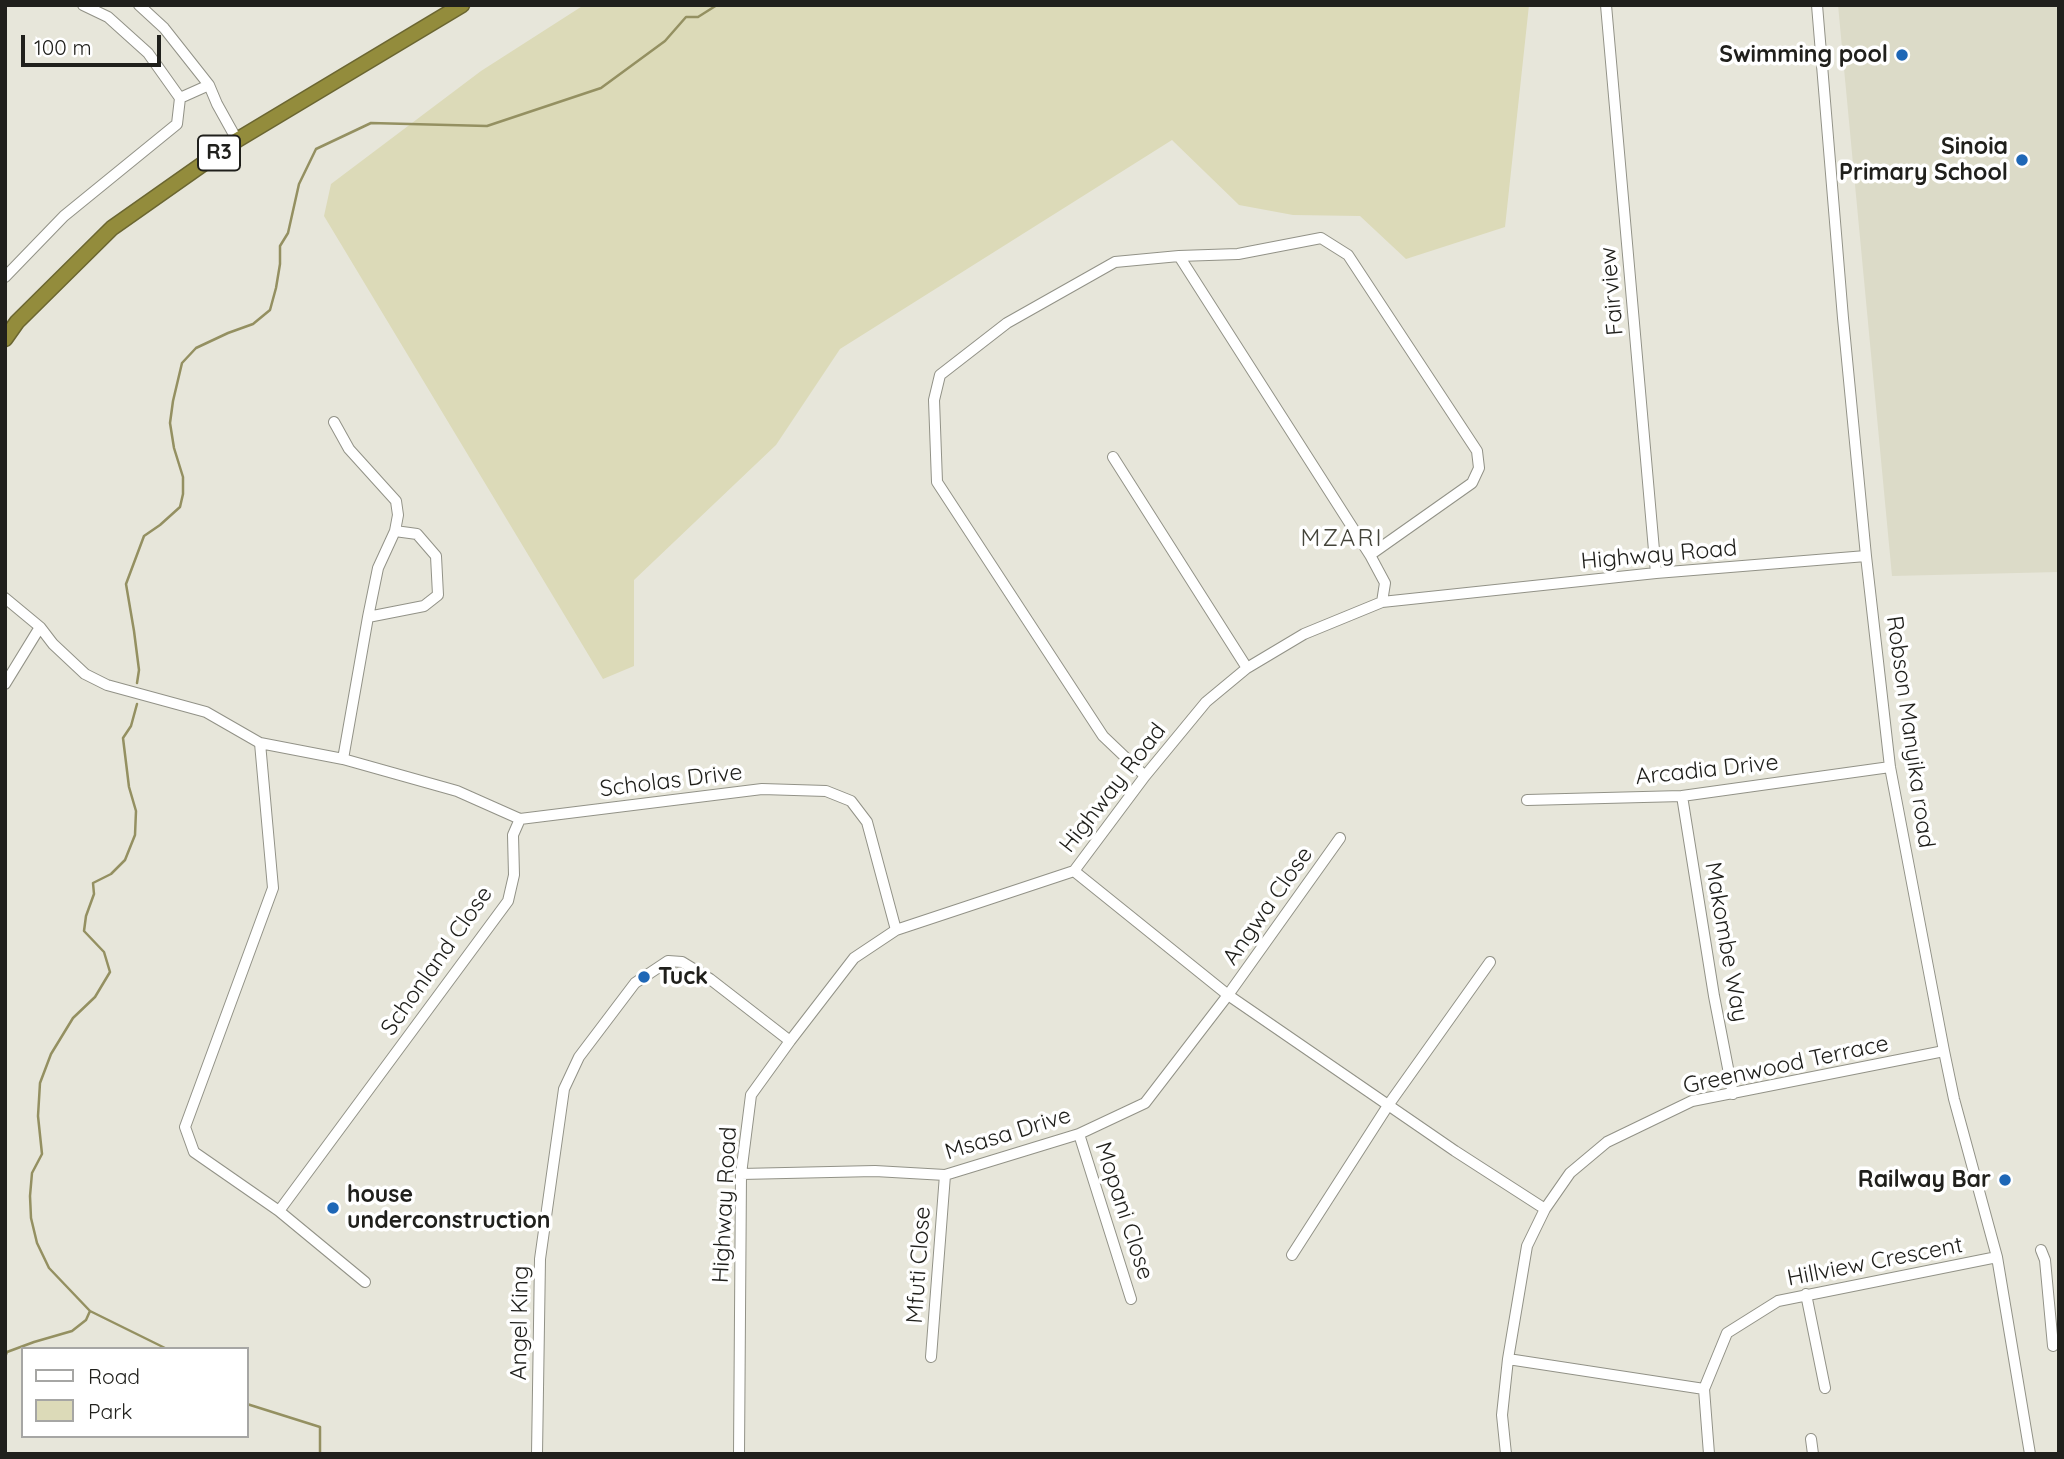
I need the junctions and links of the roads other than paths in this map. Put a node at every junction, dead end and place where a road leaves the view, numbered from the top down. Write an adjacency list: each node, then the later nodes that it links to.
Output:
1 (83, 5): 7 (street)
2 (139, 5): 6 (street)
3 (462, 5): 8 (highway, R3)
4 (1606, 5): 17 (street, Fairview)
5 (1817, 5): 16 (street, Robson Manyika road)
6 (209, 85): 7 (street); 8 (street)
7 (180, 98): 10 (street)
8 (237, 140): 11 (highway, R3)
9 (1179, 256): 15 (street); 15 (street); 27 (street)
10 (5, 277)
11 (5, 338)
12 (334, 422): 14 (street)
13 (1113, 457): 22 (street)
14 (395, 531): 20 (street); 20 (street)
15 (1370, 555): 19 (street)
16 (1866, 556): 17 (street, Highway Road); 26 (street, Robson Manyika road)
17 (1656, 573): 19 (street, Highway Road)
18 (5, 598): 21 (street)
19 (1382, 602): 22 (street, Highway Road)
20 (368, 617): 25 (street)
21 (40, 627): 23 (street); 24 (street)
22 (1247, 668): 27 (street, Highway Road)
23 (5, 684)
24 (260, 743): 25 (street); 44 (street)
25 (343, 759): 30 (street)
26 (1890, 767): 28 (street, Arcadia Drive); 37 (street, Robson Manyika road)
27 (1145, 776): 32 (street, Highway Road)
28 (1682, 796): 29 (street, Arcadia Drive); 38 (street, Makombe Way)
29 (1527, 800)
30 (520, 819): 33 (street, Scholas Drive); 44 (street, Schonland Close)
31 (1340, 838): 35 (street, Angwa Close)
32 (1074, 871): 33 (street, Highway Road); 35 (street)
33 (896, 930): 36 (street, Highway Road)
34 (1490, 962): 39 (street)
35 (1228, 995): 39 (street); 40 (street, Msasa Drive)
36 (790, 1041): 41 (street, Highway Road); 57 (street, Angel King)
37 (1944, 1051): 38 (street, Greenwood Terrace); 47 (street, Robson Manyika road)
38 (1733, 1094): 43 (street, Greenwood Terrace)
39 (1389, 1104): 43 (street); 46 (street)
40 (1079, 1134): 42 (street, Msasa Drive); 50 (street, Mopani Close)
41 (741, 1174): 42 (street, Msasa Drive); 58 (street, Highway Road)
42 (944, 1175): 52 (street, Mfuti Close)
43 (1545, 1209): 53 (street, Greenwood Terrace)
44 (279, 1211): 48 (street)
45 (2041, 1250): 51 (street)
46 (1292, 1255)
47 (1997, 1257): 49 (street, Hillview Crescent); 62 (street, Robson Manyika road)
48 (365, 1282)
49 (1806, 1294): 54 (street); 55 (street, Hillview Crescent)
50 (1131, 1299)
51 (2053, 1346)
52 (931, 1357)
53 (1508, 1359): 55 (street); 59 (street, Greenwood Terrace)
54 (1825, 1388)
55 (1704, 1389): 60 (street, Hillview Crescent)
56 (1811, 1439): 61 (street)
57 (537, 1454)
58 (739, 1454)
59 (1506, 1454)
60 (1709, 1454)
61 (1813, 1454)
62 (2030, 1454)

